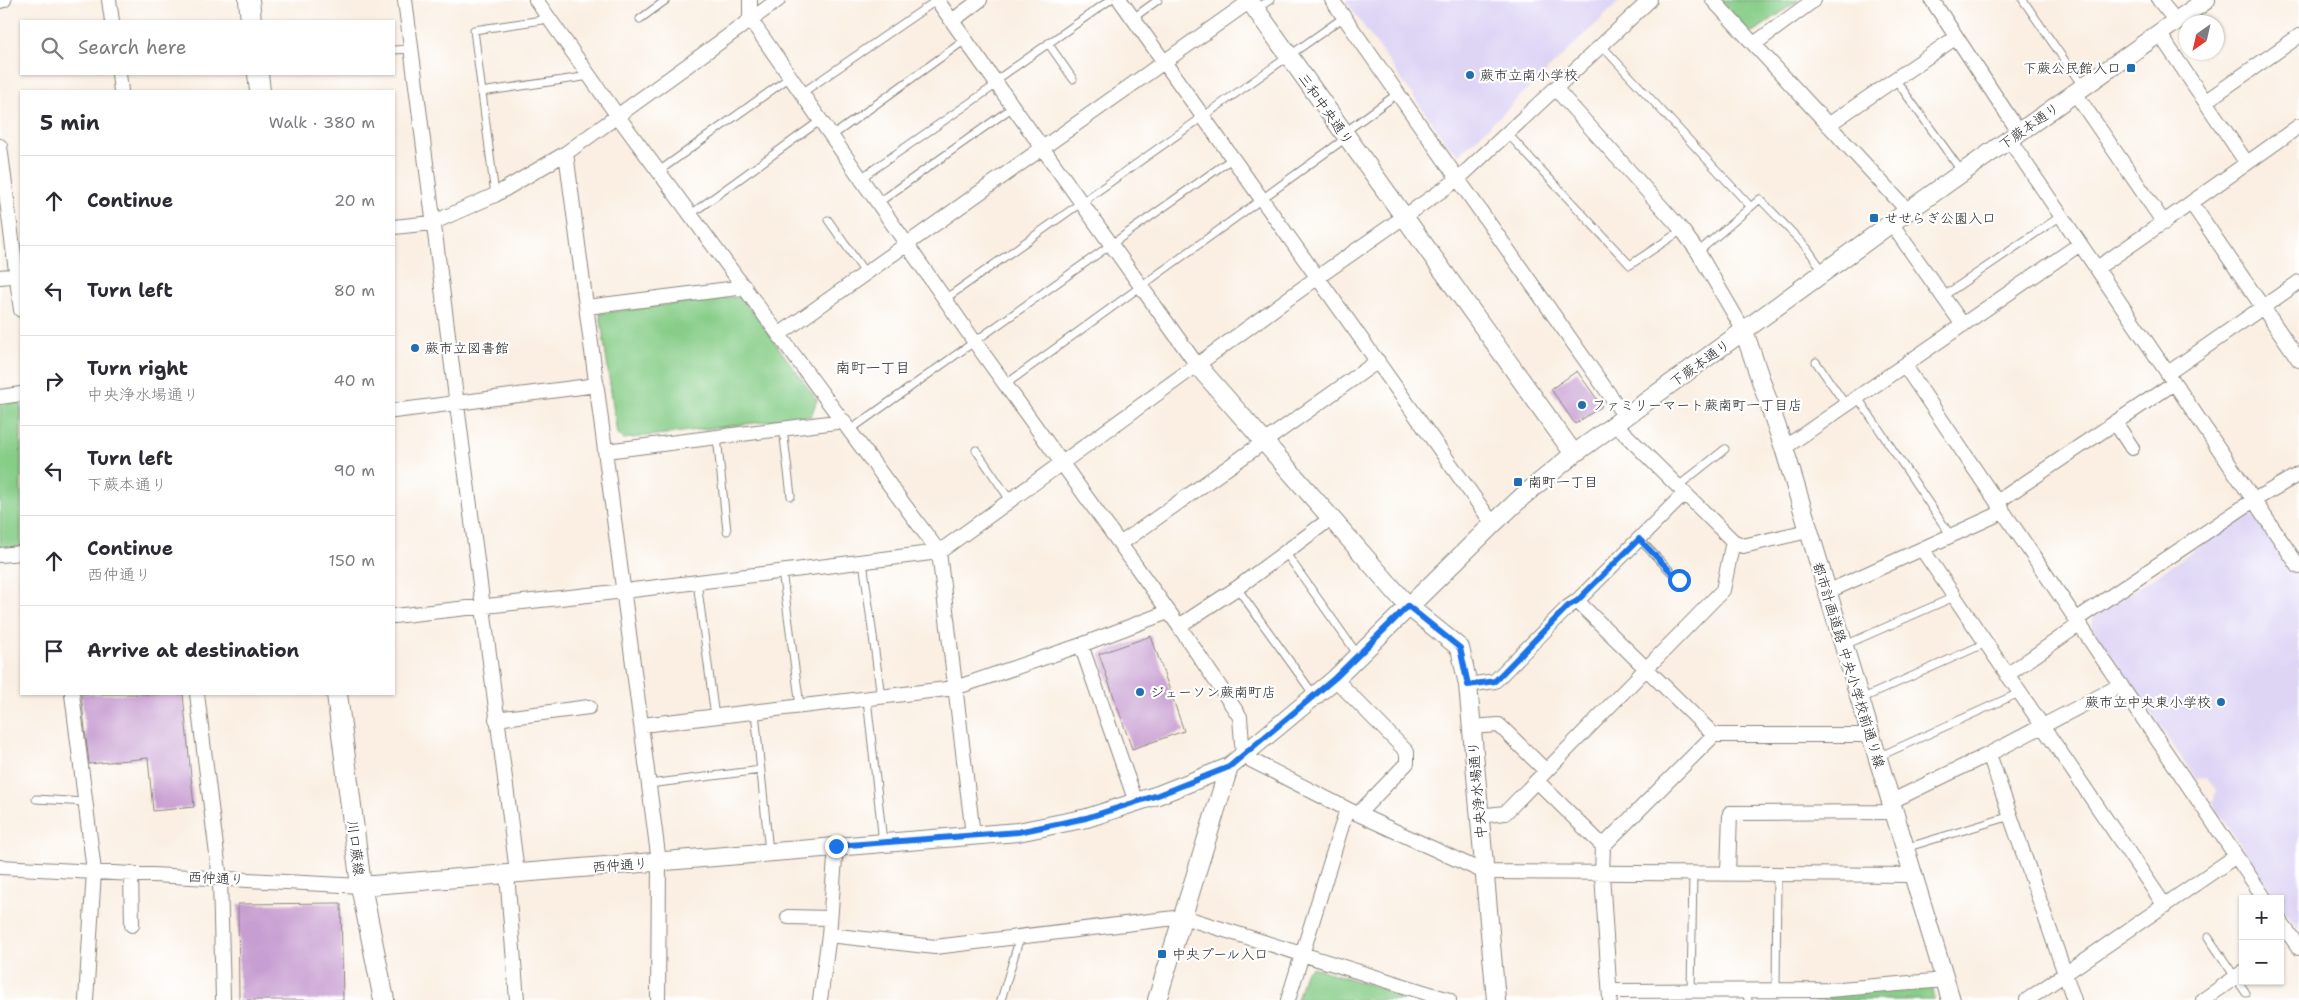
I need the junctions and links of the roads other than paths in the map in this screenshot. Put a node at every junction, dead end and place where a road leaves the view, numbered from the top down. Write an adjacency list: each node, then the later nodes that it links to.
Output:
1 (109, 0): 27 (street)
2 (248, 0): 28 (main road)
3 (405, 0): 38 (street)
4 (536, 0): 24 (street)
5 (666, 0): 25 (lane)
6 (750, 0): 26 (street)
7 (778, 0): 26 (street)
8 (937, 0): 29 (street); 54 (lane)
9 (980, 0): 29 (street)
10 (1110, 0): 35 (lane)
11 (1120, 0): 23 (street)
12 (1158, 0): 23 (lane)
13 (1332, 0): 22 (street)
14 (1650, 0): 37 (street)
15 (1713, 0): 36 (street)
16 (1814, 0): 36 (street)
17 (2023, 0): 52 (lane)
18 (2159, 0): 30 (street)
19 (2206, 0): 30 (street, 下蕨本通り)
20 (1936, 2): 33 (street)
21 (1256, 3): 40 (street, 三和中央通り); 41 (street)
22 (1344, 17): 40 (lane); 55 (street)
23 (1133, 18): 41 (street)
24 (550, 19): 44 (street); 53 (lane)
25 (640, 19)
26 (750, 19): 45 (street); 58 (street)
27 (112, 20)
28 (251, 20)
29 (952, 21): 34 (street)
30 (2176, 21): 31 (street, 下蕨本通り)
31 (2159, 33): 52 (street, 下蕨本通り); 56 (street)
32 (2299, 36): 56 (street)
33 (1955, 38): 47 (street); 66 (street)
34 (965, 40): 48 (street); 64 (lane)
35 (1048, 43): 46 (lane); 48 (lane)
36 (1754, 44): 61 (street)
37 (1601, 45): 49 (street); 81 (lane)
38 (410, 49): 39 (lane); 87 (street)
39 (395, 50)
40 (1289, 56): 59 (lane); 65 (street, 三和中央通り)
41 (1165, 62): 59 (street); 68 (street)
42 (119, 75): 50 (street)
43 (258, 75): 51 (main road)
44 (590, 76): 53 (lane); 58 (street)
45 (790, 77): 54 (street); 72 (lane)
46 (1073, 78)
47 (1895, 79): 61 (street); 73 (lane)
48 (996, 83): 57 (street); 74 (lane)
49 (1555, 88): 62 (street); 91 (street)
50 (121, 90)
51 (260, 90)
52 (2079, 90): 66 (street, 下蕨本通り); 89 (street)
53 (481, 92): 76 (lane)
54 (802, 93): 60 (street)
55 (1398, 94): 65 (lane); 75 (street)
56 (2206, 101): 71 (street)
57 (1013, 107): 68 (street); 79 (lane)
58 (617, 115): 69 (street); 72 (street)
59 (1204, 116): 70 (street); 78 (lane)
60 (821, 120): 64 (street); 83 (lane)
61 (1828, 125): 82 (street)
62 (1507, 133): 75 (street); 91 (lane)
63 (2297, 133): 71 (street)
64 (832, 136): 74 (street)
65 (1345, 136): 77 (lane); 85 (street, 三和中央通り)
66 (2014, 136): 73 (street, 下蕨本通り); 84 (street)
67 (0, 146): 99 (street)
68 (1043, 149): 78 (street); 94 (street)
69 (566, 153): 76 (street); 108 (street)
70 (1233, 158): 77 (street); 92 (lane)
71 (2246, 162): 80 (street)
72 (659, 171): 83 (street)
73 (1962, 172): 82 (street, 下蕨本通り)
74 (861, 178): 79 (street)
75 (1458, 180): 85 (street); 127 (street)
76 (495, 195): 87 (street)
77 (1262, 198): 101 (street); 103 (lane)
78 (1081, 202): 92 (street); 107 (lane)
79 (878, 203): 94 (street)
80 (2192, 204): 89 (street); 109 (street)
81 (1750, 206): 95 (lane); 97 (lane)
82 (1908, 211): 88 (street, 下蕨本通り)
83 (691, 214): 104 (street)
84 (2061, 216): 93 (street); 106 (lane)
85 (1404, 218): 101 (street); 138 (street, 三和中央通り)
86 (828, 220): 98 (lane)
87 (432, 223): 90 (street); 125 (street)
88 (1891, 223): 97 (street, 下蕨本通り); 106 (street)
89 (2164, 223): 96 (street)
90 (395, 227)
91 (1682, 230): 95 (street)
92 (1111, 244): 103 (street); 113 (lane)
93 (2080, 244): 96 (street); 110 (street)
94 (907, 245): 98 (street); 107 (street)
95 (1698, 252): 111 (street)
96 (2097, 268): 119 (street)
97 (1823, 272): 111 (street, 下蕨本通り)
98 (866, 274): 112 (street)
99 (19, 275): 100 (street); 105 (street)
100 (0, 277)
101 (1318, 277): 115 (street); 117 (street)
102 (2299, 282): 109 (street)
103 (1140, 285): 117 (street); 120 (lane)
104 (745, 287): 108 (street); 112 (street)
105 (20, 292)
106 (1942, 297): 110 (street)
107 (946, 299): 113 (street)
108 (587, 307): 121 (street)
109 (2262, 309): 114 (street); 119 (street)
110 (1962, 326): 118 (street)
111 (1744, 330): 127 (street, 下蕨本通り); 133 (street, 都市計画道路 中央小学校前通り線)
112 (780, 334): 129 (street)
113 (974, 341): 120 (street); 129 (lane)
114 (2298, 356)
115 (1378, 361): 132 (street); 147 (street)
116 (1816, 362): 124 (lane)
117 (1197, 365): 132 (street, 中央浄水場通り); 139 (street)
118 (1905, 366): 124 (street); 145 (street)
119 (2171, 378): 128 (street); 144 (street)
120 (1006, 384): 139 (street)
121 (597, 385): 125 (street); 137 (street)
122 (20, 394): 123 (street)
123 (0, 397)
124 (1852, 402): 133 (street); 150 (lane)
125 (456, 403): 126 (street); 169 (street)
126 (395, 411)
127 (1620, 421): 138 (street, 下蕨本通り); 141 (street)
128 (2115, 422): 134 (street); 145 (street)
129 (847, 425): 130 (street); 155 (street)
130 (783, 429): 131 (street); 142 (lane)
131 (717, 437): 137 (street); 148 (lane)
132 (1263, 441): 146 (street, 中央浄水場通り); 153 (street)
133 (1784, 448): 149 (street, 都市計画道路 中央小学校前通り線)
134 (2132, 448)
135 (976, 450): 143 (lane)
136 (1726, 450): 141 (lane)
137 (606, 451): 165 (street)
138 (1574, 454): 147 (street, 下蕨本通り)
139 (1061, 462): 143 (street); 153 (street)
140 (2299, 474): 144 (street)
141 (1680, 490): 151 (street); 152 (street)
142 (791, 496)
143 (1010, 500): 155 (street)
144 (2254, 500): 160 (street); 173 (street)
145 (2000, 507): 150 (street); 173 (street)
146 (1330, 519): 156 (street); 170 (street, 中央浄水場通り)
147 (1493, 524): 170 (street, 下蕨本通り)
148 (727, 531)
149 (1808, 531): 152 (street); 166 (street, 都市計画道路 中央小学校前通り線)
150 (1951, 536): 154 (street)
151 (1639, 539): 162 (lane); 168 (street)
152 (1733, 541): 179 (street)
153 (1120, 544): 171 (street)
154 (1922, 549): 166 (street); 167 (street)
155 (939, 552): 159 (street); 184 (street)
156 (1285, 552): 164 (street); 178 (lane)
157 (20, 553): 158 (street)
158 (0, 555)
159 (863, 561): 161 (street); 190 (lane)
160 (2299, 567)
161 (782, 571): 163 (street); 192 (lane)
162 (1679, 580)
163 (697, 582): 165 (street); 195 (lane)
164 (1237, 588): 174 (street); 189 (lane)
165 (625, 591): 169 (street); 197 (street)
166 (1827, 592): 177 (street, 都市計画道路 中央小学校前通り線)
167 (1954, 596): 175 (street); 177 (lane)
168 (1577, 601): 179 (street); 182 (street)
169 (482, 606): 172 (street); 196 (street)
170 (1408, 606): 178 (street, 下蕨本通り); 182 (street, 中央浄水場通り)
171 (1168, 612): 174 (street); 176 (street)
172 (395, 616)
173 (2078, 622): 180 (street); 183 (street)
174 (1179, 626): 203 (street)
175 (1986, 644): 180 (street); 191 (lane)
176 (1081, 645): 184 (street); 211 (street)
177 (1843, 646): 191 (street, 都市計画道路 中央小学校前通り線)
178 (1358, 656): 181 (street, 下蕨本通り)
179 (1646, 670): 200 (street); 207 (street)
180 (2007, 675): 185 (street)
181 (1335, 678): 189 (street, 下蕨本通り); 213 (street)
182 (1468, 685): 199 (street, 中央浄水場通り)
183 (2121, 685): 198 (street); 222 (street)
184 (955, 688): 190 (street); 216 (street)
185 (2019, 693): 198 (street); 204 (lane)
186 (72, 695): 210 (street)
187 (197, 695): 234 (street)
188 (337, 695): 235 (main road, 川口蕨線)
189 (1315, 696): 203 (street, 下蕨本通り)
190 (874, 698): 192 (street); 217 (lane)
191 (1859, 700): 201 (street, 都市計画道路 中央小学校前通り線)
192 (800, 706): 194 (street)
193 (589, 707): 196 (street)
194 (755, 712): 195 (street); 206 (lane)
195 (715, 717): 197 (street)
196 (496, 719): 227 (street)
197 (642, 726): 208 (street)
198 (2042, 726): 202 (street); 237 (street)
199 (1472, 727): 207 (street); 214 (street, 中央浄水場通り)
200 (1714, 735): 201 (street); 219 (street)
201 (1870, 735): 204 (street, 都市計画道路 中央小学校前通り線)
202 (1989, 754): 212 (street); 215 (street)
203 (1243, 756): 205 (street, 下蕨本通り); 213 (street)
204 (1877, 758): 212 (street, 都市計画道路 中央小学校前通り線)
205 (1229, 767): 211 (street, 西仲通り); 239 (street)
206 (761, 770): 208 (lane); 221 (lane)
207 (1542, 776): 214 (street); 219 (street)
208 (649, 784): 223 (street)
209 (36, 799): 210 (lane)
210 (85, 802): 225 (street)
211 (1136, 802): 216 (street, 西仲通り)
212 (1892, 807): 220 (street, 都市計画道路 中央小学校前通り線); 229 (street)
213 (1352, 812): 226 (street); 247 (street)
214 (1479, 816): 226 (street, 中央浄水場通り)
215 (2011, 816): 220 (lane); 248 (street)
216 (973, 835): 217 (street, 西仲通り)
217 (883, 842): 218 (street, 西仲通り)
218 (836, 846): 221 (street, 西仲通り); 240 (street)
219 (1603, 846): 231 (street)
220 (1904, 848): 233 (street, 都市計画道路 中央小学校前通り線)
221 (769, 852): 223 (street, 西仲通り)
222 (2236, 856): 236 (street); 237 (street)
223 (659, 862): 227 (street, 西仲通り); 262 (street)
224 (0, 867): 225 (street, 西仲通り)
225 (94, 871): 230 (street, 西仲通り); 258 (street)
226 (1484, 872): 231 (street); 268 (street, 中央浄水場通り)
227 (512, 873): 235 (street, 西仲通り); 261 (street)
228 (1693, 873): 229 (street); 231 (street); 253 (lane)
229 (1728, 873): 232 (street)
230 (131, 874): 234 (street, 西仲通り); 241 (street)
231 (1602, 874): 255 (street)
232 (1777, 874): 233 (street); 252 (lane)
233 (1912, 876): 250 (street, 都市計画道路 中央小学校前通り線)
234 (220, 879): 235 (street, 西仲通り); 259 (street)
235 (361, 886): 260 (main road, 川口蕨線)
236 (2262, 895)
237 (2165, 906): 248 (street)
238 (788, 917): 240 (street)
239 (1183, 917): 244 (street); 247 (street); 265 (street)
240 (830, 918): 243 (street)
241 (132, 925)
242 (2284, 930): 246 (street)
243 (829, 935): 244 (street); 263 (street)
244 (1020, 936): 264 (lane)
245 (2208, 937): 249 (lane)
246 (2290, 944)
247 (1302, 955): 257 (street); 266 (street)
248 (2065, 974): 270 (street); 271 (street)
249 (2239, 975): 272 (street)
250 (1944, 980): 252 (street); 269 (street, 都市計画道路 中央小学校前通り線)
251 (2243, 985): 254 (lane)
252 (1776, 990): 256 (street)
253 (1685, 993): 255 (street); 256 (street)
254 (2246, 993)
255 (1610, 995)
256 (1747, 995)
257 (1419, 996): 267 (street)
258 (86, 1000)
259 (223, 1000)
260 (384, 1000)
261 (517, 1000)
262 (658, 1000)
263 (820, 1000)
264 (1001, 1000)
265 (1157, 1000)
266 (1288, 1000)
267 (1448, 1000)
268 (1496, 1000)
269 (1951, 1000)
270 (2027, 1000)
271 (2074, 1000)
272 (2202, 1000)

